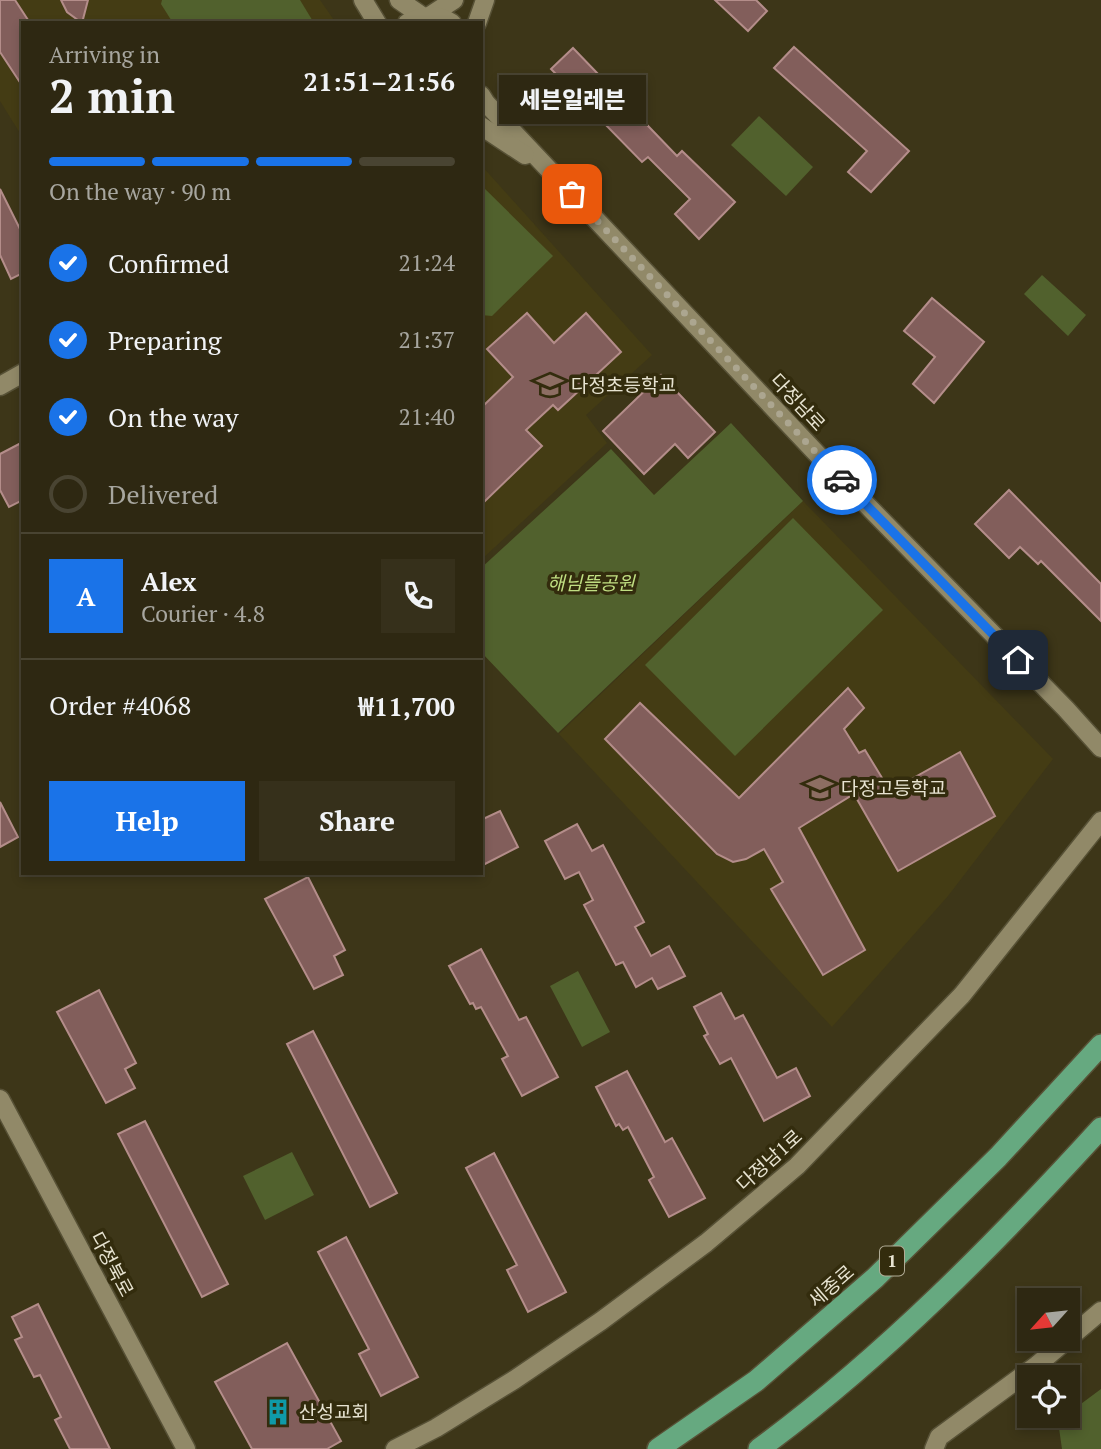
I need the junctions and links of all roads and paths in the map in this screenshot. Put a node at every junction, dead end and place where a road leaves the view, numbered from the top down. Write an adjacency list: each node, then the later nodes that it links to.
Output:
1 (363, 0): 6 (street)
2 (399, 0): 5 (street)
3 (454, 0): 5 (street)
4 (485, 0): 8 (street)
5 (420, 18): 7 (street)
6 (376, 21)
7 (439, 21)
8 (478, 21)
9 (483, 98): 11 (street)
10 (483, 127): 11 (street)
11 (553, 174): 14 (street, 다정남로)
12 (21, 374): 13 (street)
13 (0, 386)
14 (1101, 748)
15 (1101, 821): 25 (street, 다정남1로)
16 (1101, 1033): 18 (highway)
17 (1101, 1045): 18 (highway, 세종로 / 1)
18 (1064, 1085): 26 (highway, 세종로 / 1)
19 (0, 1099): 24 (street, 다정북로)
20 (1101, 1128): 22 (highway)
21 (1101, 1139): 22 (highway)
22 (1039, 1196): 27 (highway)
23 (1101, 1311): 28 (street)
24 (186, 1449)
25 (395, 1449)
26 (658, 1449)
27 (759, 1449)
28 (934, 1449)

